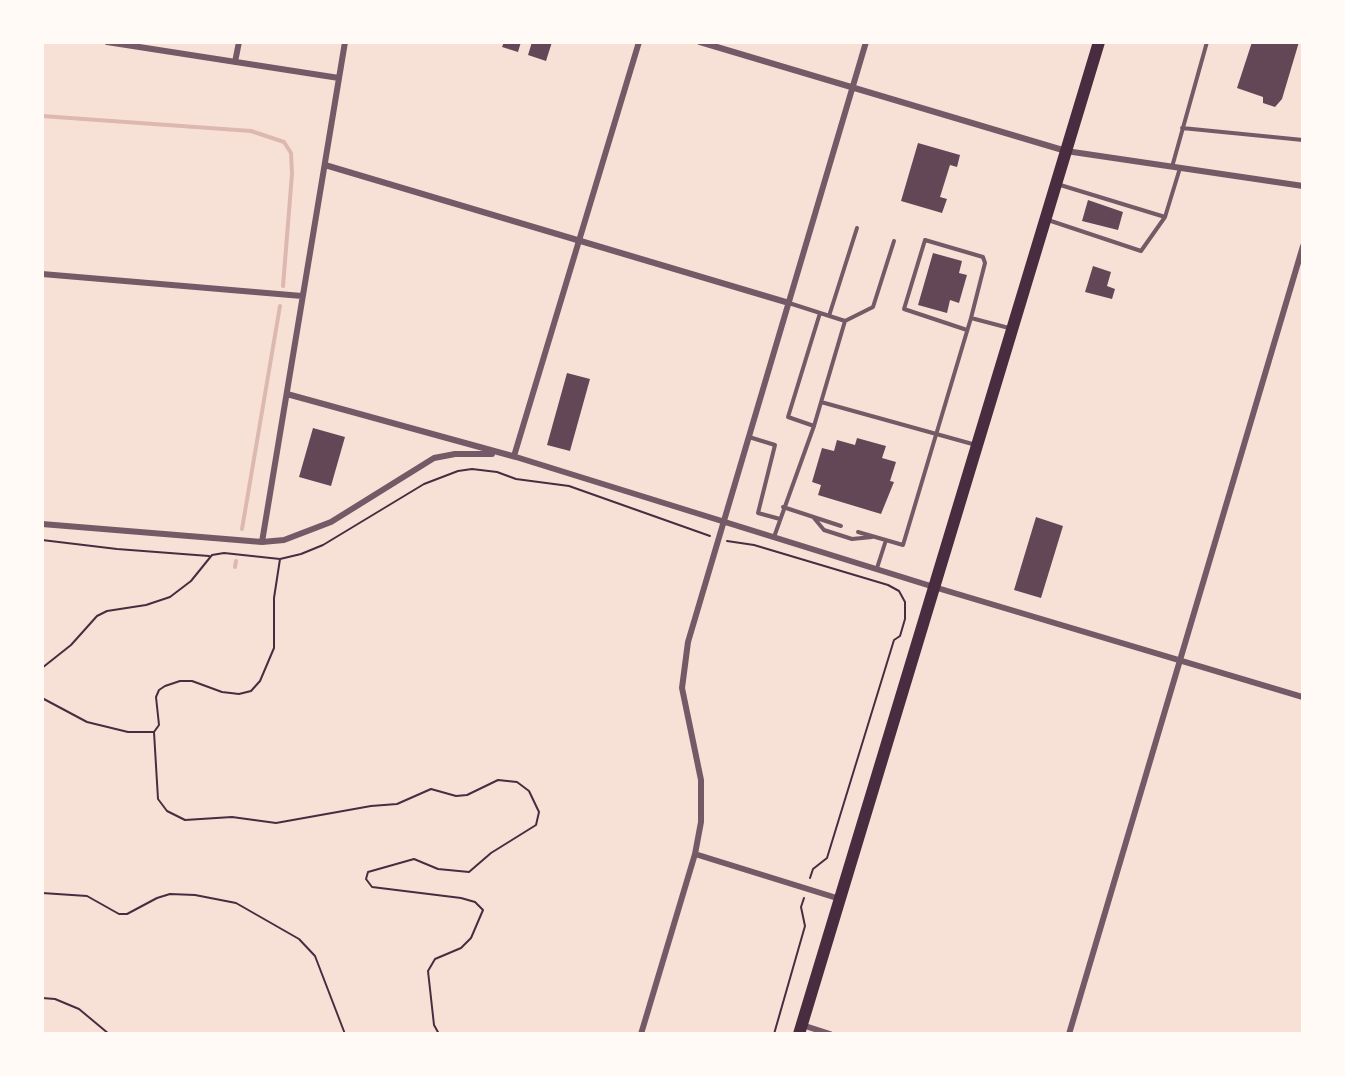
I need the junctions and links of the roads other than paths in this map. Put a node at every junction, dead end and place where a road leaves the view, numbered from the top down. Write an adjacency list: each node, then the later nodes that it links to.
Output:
1 (107, 42): 9 (street)
2 (239, 42): 9 (street)
3 (345, 42): 10 (street)
4 (639, 42): 23 (street)
5 (700, 42): 11 (street)
6 (866, 42): 11 (street)
7 (1099, 42): 14 (main road)
8 (1207, 42): 12 (lane)
9 (236, 62): 10 (street)
10 (339, 78): 15 (street)
11 (853, 88): 14 (street); 28 (street)
12 (1182, 128): 13 (lane); 16 (lane)
13 (1303, 140)
14 (1066, 152): 16 (street); 18 (main road)
15 (324, 165): 23 (street); 27 (street)
16 (1172, 167): 17 (street)
17 (1180, 168): 19 (street); 20 (lane)
18 (1056, 184): 20 (lane); 21 (main road)
19 (1303, 186)
20 (1165, 217): 21 (lane)
21 (1045, 219): 33 (main road)
22 (857, 228): 30 (lane)
23 (581, 241): 28 (street); 41 (street)
24 (894, 242): 32 (lane)
25 (1303, 246): 55 (street)
26 (42, 274): 27 (street)
27 (302, 296): 35 (street)
28 (789, 303): 29 (lane); 39 (street)
29 (819, 313): 30 (lane); 37 (lane)
30 (829, 316): 32 (lane)
31 (971, 318): 33 (lane); 34 (lane); 34 (lane)
32 (845, 321): 36 (lane)
33 (1012, 329): 40 (main road)
34 (968, 330): 38 (lane)
35 (286, 394): 41 (street); 52 (street)
36 (821, 402): 37 (lane); 38 (lane)
37 (814, 426): 42 (lane)
38 (936, 434): 40 (lane); 51 (lane)
39 (749, 437): 44 (lane); 45 (street)
40 (977, 445): 54 (main road)
41 (516, 457): 45 (street); 52 (street)
42 (783, 507): 43 (lane); 44 (lane)
43 (814, 518): 47 (lane); 50 (lane)
44 (780, 519): 49 (lane)
45 (723, 522): 49 (street); 57 (street)
46 (42, 524): 52 (street)
47 (841, 526)
48 (858, 532): 50 (lane)
49 (774, 537): 53 (street)
50 (874, 537): 51 (lane)
51 (886, 540): 53 (lane)
52 (262, 542)
53 (877, 568): 54 (street)
54 (934, 587): 55 (street); 58 (main road)
55 (1180, 660): 56 (street); 62 (street)
56 (1303, 697)
57 (695, 854): 58 (street); 60 (street)
58 (840, 899): 59 (main road)
59 (801, 1030): 61 (street)
60 (641, 1034)
61 (830, 1034)
62 (1069, 1034)

